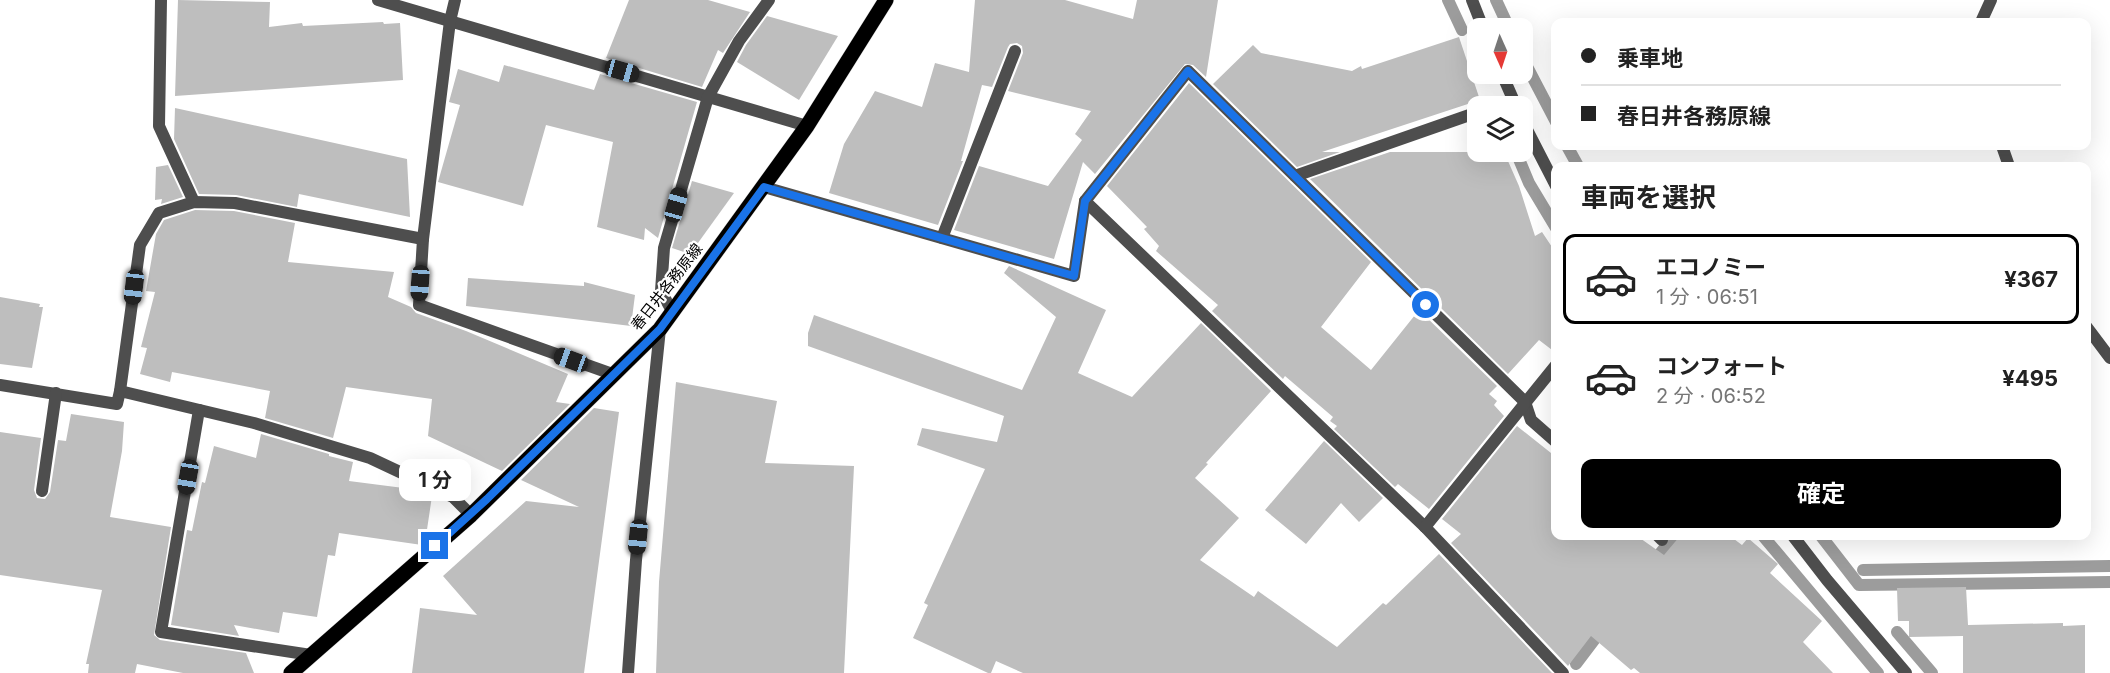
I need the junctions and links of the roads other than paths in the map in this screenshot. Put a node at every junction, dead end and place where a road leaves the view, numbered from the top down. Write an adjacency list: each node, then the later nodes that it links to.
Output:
1 (161, 0): 20 (street)
2 (378, 0): 10 (street)
3 (454, 0): 10 (street)
4 (769, 0): 12 (street)
5 (886, 0): 14 (main road, 春日井各務原線)
6 (1472, 0): 8 (street)
7 (1992, 0): 9 (street)
8 (1479, 18)
9 (1984, 18)
10 (450, 21): 12 (street); 21 (street)
11 (1015, 51): 22 (street)
12 (708, 96): 14 (street); 23 (street)
13 (1467, 116): 16 (street)
14 (807, 126): 18 (main road, 春日井各務原線)
15 (1533, 141): 17 (street)
16 (1295, 176): 19 (street); 32 (street)
17 (1551, 176)
18 (764, 187): 22 (street); 23 (main road, 春日井各務原線)
19 (1085, 201): 22 (street); 37 (street)
20 (194, 202): 21 (street); 30 (street)
21 (423, 238): 28 (street)
22 (942, 238)
23 (673, 314): 24 (main road, 春日井各務原線)
24 (660, 329): 28 (main road, 春日井各務原線); 41 (street)
25 (2091, 333): 26 (street)
26 (2110, 358)
27 (1551, 371): 32 (street)
28 (615, 375): 36 (main road, 春日井各務原線)
29 (0, 385): 31 (street)
30 (120, 392): 31 (street); 33 (street)
31 (56, 393): 35 (street)
32 (1525, 402): 34 (street); 37 (street)
33 (199, 410): 36 (street); 39 (street)
34 (1551, 437)
35 (42, 491)
36 (471, 515): 39 (main road, 春日井各務原線)
37 (1425, 527): 42 (street)
38 (1796, 540): 43 (street)
39 (311, 656): 40 (main road, 春日井各務原線)
40 (291, 673)
41 (628, 673)
42 (1563, 673)
43 (1906, 673)

